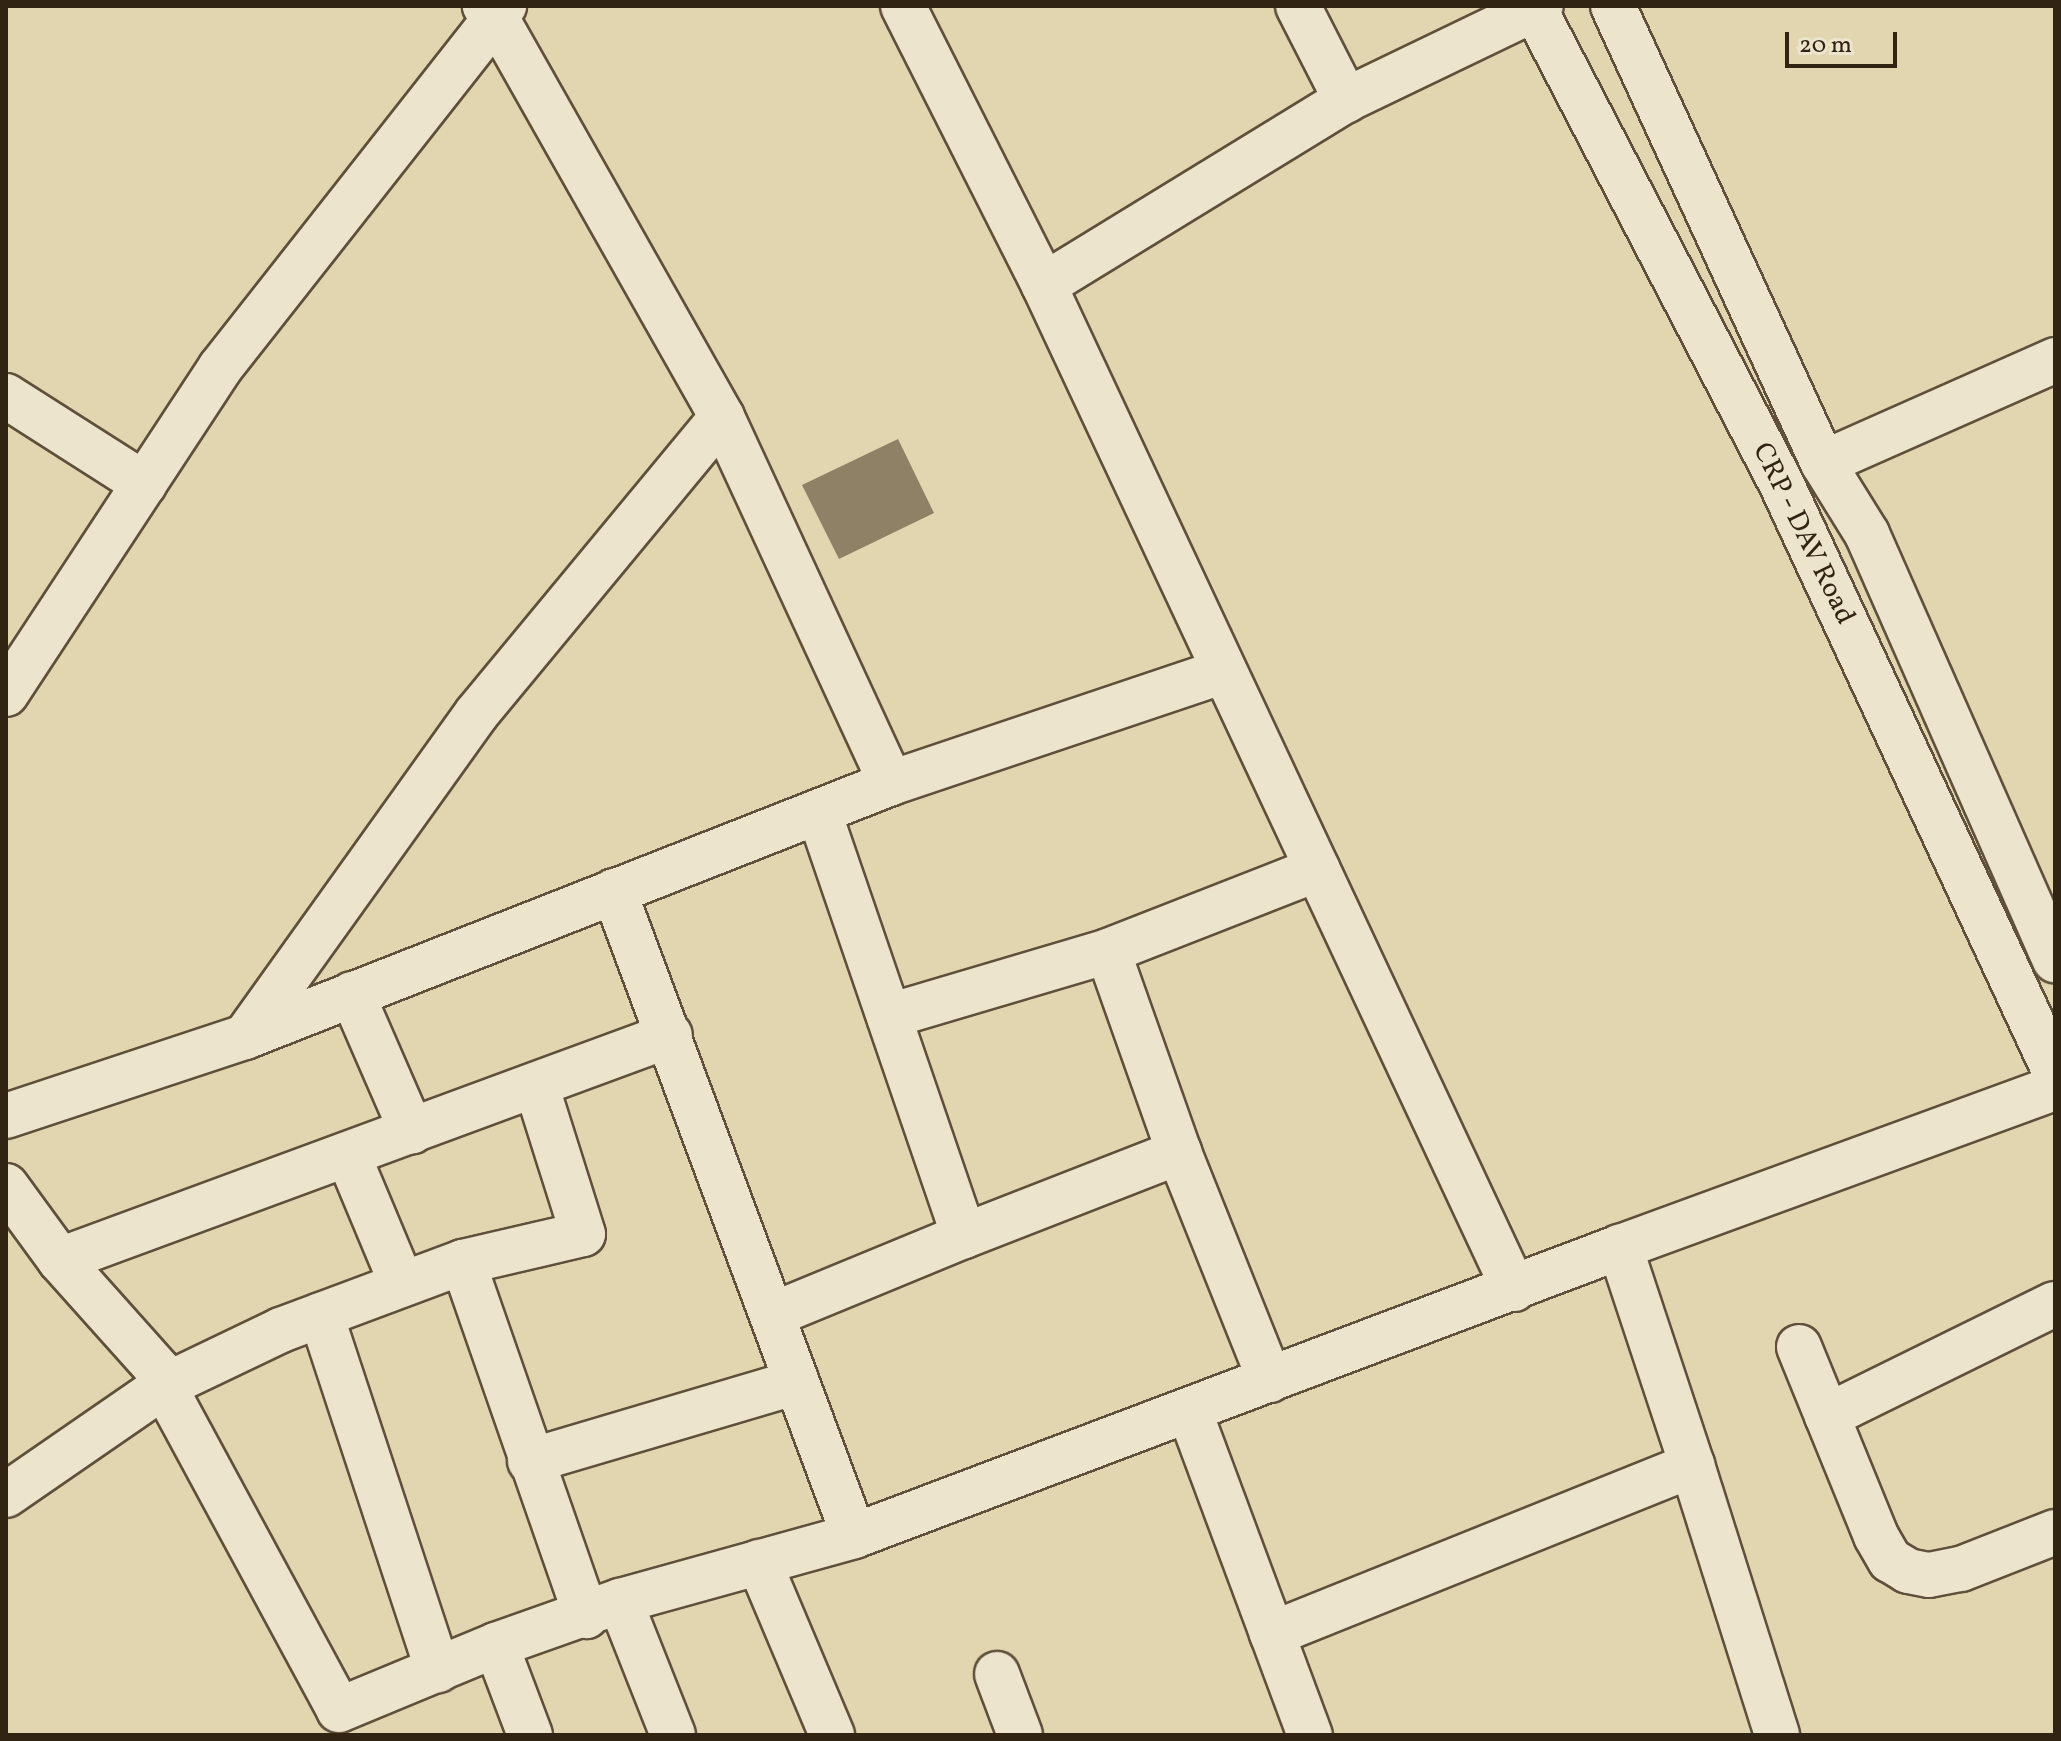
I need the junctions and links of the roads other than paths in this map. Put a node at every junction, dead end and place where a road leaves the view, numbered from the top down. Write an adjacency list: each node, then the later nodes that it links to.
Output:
1 (903, 6): 7 (street)
2 (1298, 6): 6 (street)
3 (1613, 6): 11 (street, CRP - DAV Road)
4 (1536, 7): 6 (street); 25 (street, CRP - DAV Road)
5 (495, 10): 10 (street); 12 (street)
6 (1346, 100): 7 (street)
7 (1044, 285): 13 (street)
8 (2055, 360): 11 (street)
9 (13, 414): 12 (street)
10 (722, 417): 15 (street); 24 (street)
11 (1823, 463): 20 (street, CRP - DAV Road)
12 (144, 484): 14 (street)
13 (1224, 671): 15 (street); 17 (street)
14 (6, 694)
15 (891, 783): 16 (street)
16 (819, 812): 18 (street); 22 (street)
17 (1317, 869): 19 (street); 38 (street)
18 (614, 891): 21 (street); 23 (street)
19 (1108, 951): 22 (street); 30 (street)
20 (2055, 960)
21 (352, 994): 24 (street); 29 (street)
22 (889, 1016): 33 (street)
23 (670, 1035): 26 (street); 41 (street)
24 (245, 1037): 28 (street)
25 (2055, 1072)
26 (536, 1085): 29 (street); 36 (street)
27 (2055, 1088): 34 (street)
28 (6, 1116)
29 (412, 1132): 31 (street)
30 (1179, 1152): 33 (street); 43 (street)
31 (348, 1155): 35 (street); 37 (street)
32 (6, 1186): 35 (street)
33 (964, 1236): 41 (street)
34 (1620, 1247): 38 (street); 49 (street)
35 (60, 1260): 45 (street)
36 (463, 1262): 37 (street); 48 (street)
37 (402, 1284): 40 (street)
38 (1514, 1289): 43 (street)
39 (2055, 1304): 47 (street)
40 (321, 1315): 45 (street); 57 (street)
41 (772, 1315): 44 (street)
42 (1799, 1347): 47 (street)
43 (1270, 1380): 46 (street)
44 (797, 1382): 48 (street); 52 (street)
45 (164, 1386): 50 (street); 59 (street)
46 (1189, 1410): 52 (street); 55 (street)
47 (1827, 1416): 51 (street)
48 (530, 1461): 54 (street)
49 (1692, 1465): 55 (street); 65 (street)
50 (6, 1495)
51 (2055, 1532)
52 (854, 1536): 53 (street)
53 (759, 1562): 54 (street); 62 (street)
54 (603, 1608): 56 (street); 61 (street)
55 (1272, 1634): 64 (street)
56 (496, 1645): 57 (street); 60 (street)
57 (438, 1670): 59 (street)
58 (997, 1674): 63 (street)
59 (361, 1719)
60 (530, 1735)
61 (673, 1735)
62 (832, 1735)
63 (1020, 1735)
64 (1310, 1735)
65 (1777, 1735)

